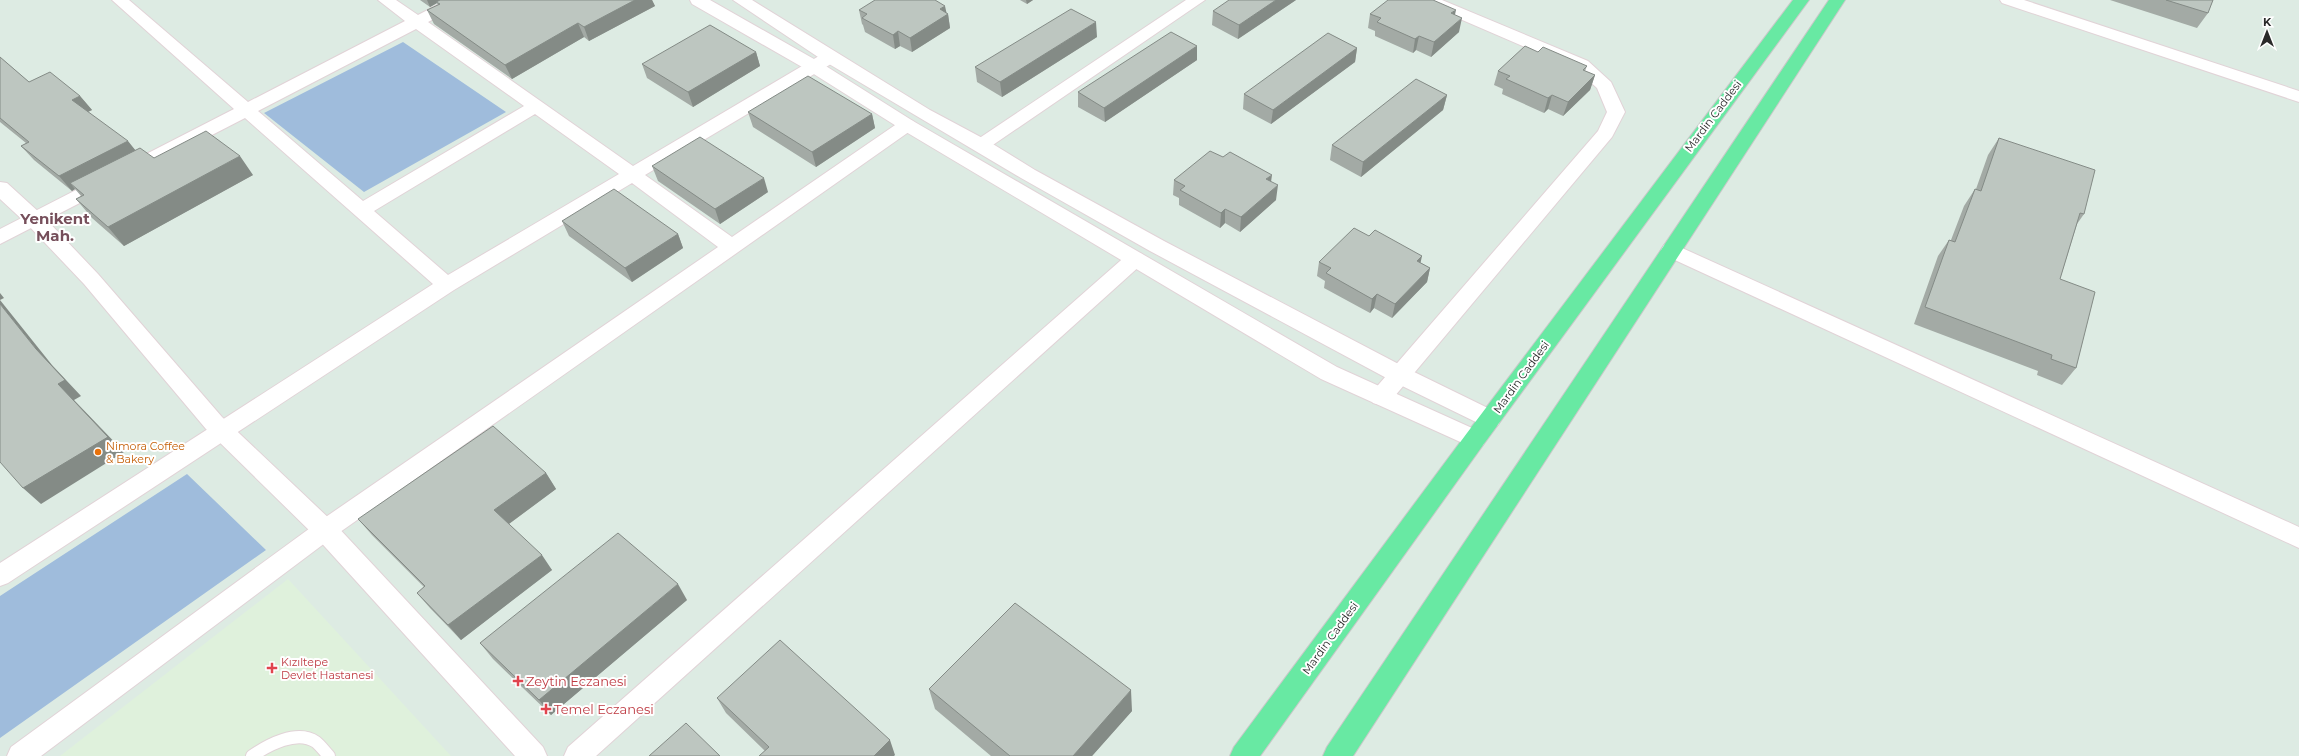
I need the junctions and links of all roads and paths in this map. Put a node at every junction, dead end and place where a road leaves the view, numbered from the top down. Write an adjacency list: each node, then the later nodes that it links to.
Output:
1 (120, 0): 15 (street)
2 (386, 0): 11 (street)
3 (459, 0): 11 (street)
4 (698, 0): 12 (street)
5 (741, 0): 12 (street)
6 (1197, 0): 17 (street)
7 (1429, 0): 27 (street)
8 (1801, 0): 29 (highway, Mardin Caddesi)
9 (1837, 0): 24 (highway)
10 (2008, 0): 13 (street)
11 (417, 22): 14 (street); 15 (street)
12 (823, 62): 16 (street); 17 (street); 18 (street)
13 (2299, 97)
14 (536, 106): 18 (street); 20 (street)
15 (246, 110): 20 (street); 21 (street)
16 (907, 126): 23 (street); 25 (street)
17 (982, 145): 27 (street)
18 (633, 174): 23 (street); 26 (street)
19 (0, 188): 21 (street)
20 (362, 210): 26 (street)
21 (34, 219): 22 (street); 30 (street)
22 (0, 237)
23 (733, 248): 32 (street)
24 (1671, 250): 33 (street); 41 (highway)
25 (1135, 258): 28 (street); 39 (street)
26 (447, 285): 30 (street)
27 (1400, 375): 28 (street); 29 (street)
28 (1381, 397): 31 (street)
29 (1490, 419): 31 (highway, Mardin Caddesi)
30 (224, 432): 32 (street); 34 (street)
31 (1475, 439): 40 (highway, Mardin Caddesi)
32 (325, 530): 35 (street); 38 (street)
33 (2299, 538)
34 (0, 576)
35 (20, 756)
36 (252, 756): 37 (lane)
37 (329, 756)
38 (533, 756)
39 (577, 756)
40 (1244, 756)
41 (1337, 756)

